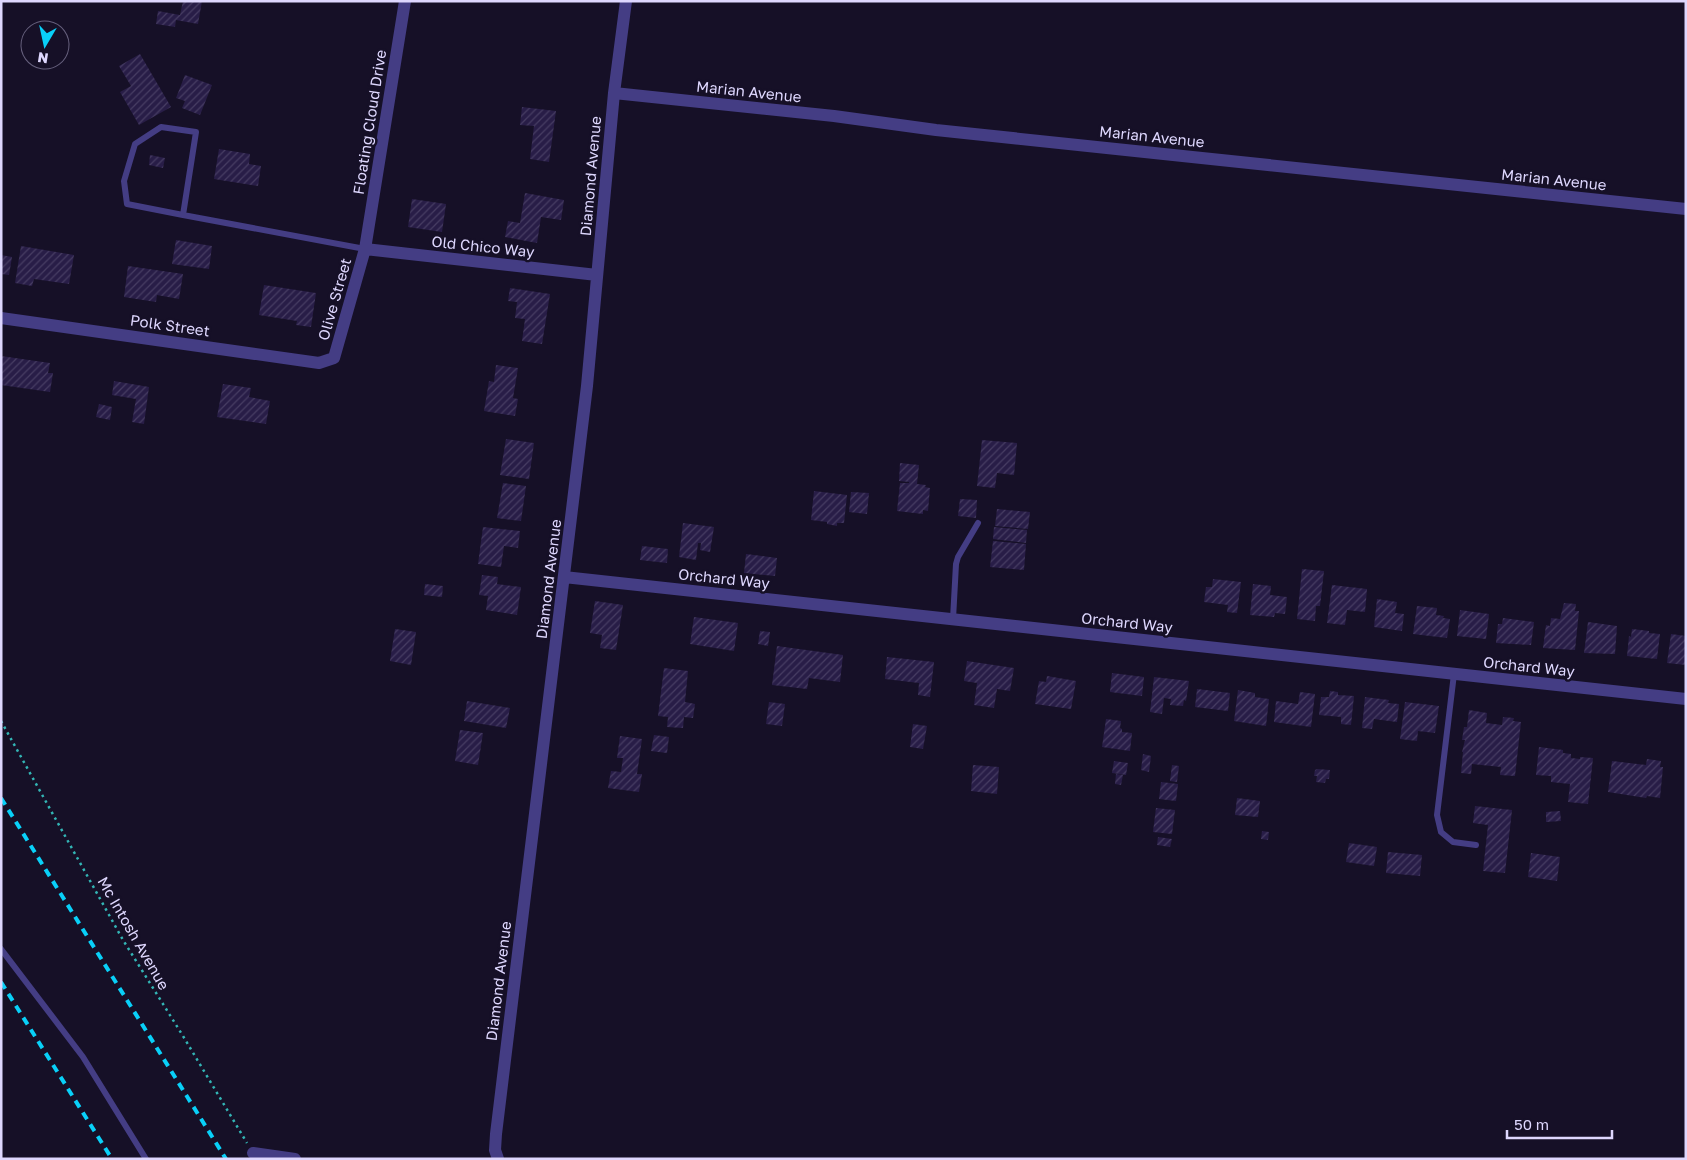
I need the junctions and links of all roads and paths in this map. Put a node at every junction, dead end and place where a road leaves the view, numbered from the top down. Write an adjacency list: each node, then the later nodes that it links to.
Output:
1 (405, 1): 6 (street, Floating Cloud Drive)
2 (626, 1): 3 (street, Diamond Avenue)
3 (614, 93): 4 (street, Marian Avenue); 7 (street, Diamond Avenue)
4 (1686, 209)
5 (183, 215): 5 (lane); 6 (lane)
6 (365, 249): 7 (street, Old Chico Way); 9 (street, Olive Street)
7 (597, 274): 11 (street, Diamond Avenue)
8 (1, 318): 9 (street, Polk Street)
9 (334, 358)
10 (978, 524): 12 (lane)
11 (564, 577): 12 (street, Orchard Way); 21 (street, Diamond Avenue)
12 (953, 619): 13 (street, Orchard Way)
13 (1454, 674): 14 (street, Orchard Way); 16 (lane)
14 (1686, 699)
15 (1, 721): 18 (path, Mc Intosh Avenue)
16 (1476, 845)
17 (1, 950): 19 (lane)
18 (253, 1153): 20 (street)
19 (146, 1159)
20 (295, 1159)
21 (498, 1159)

